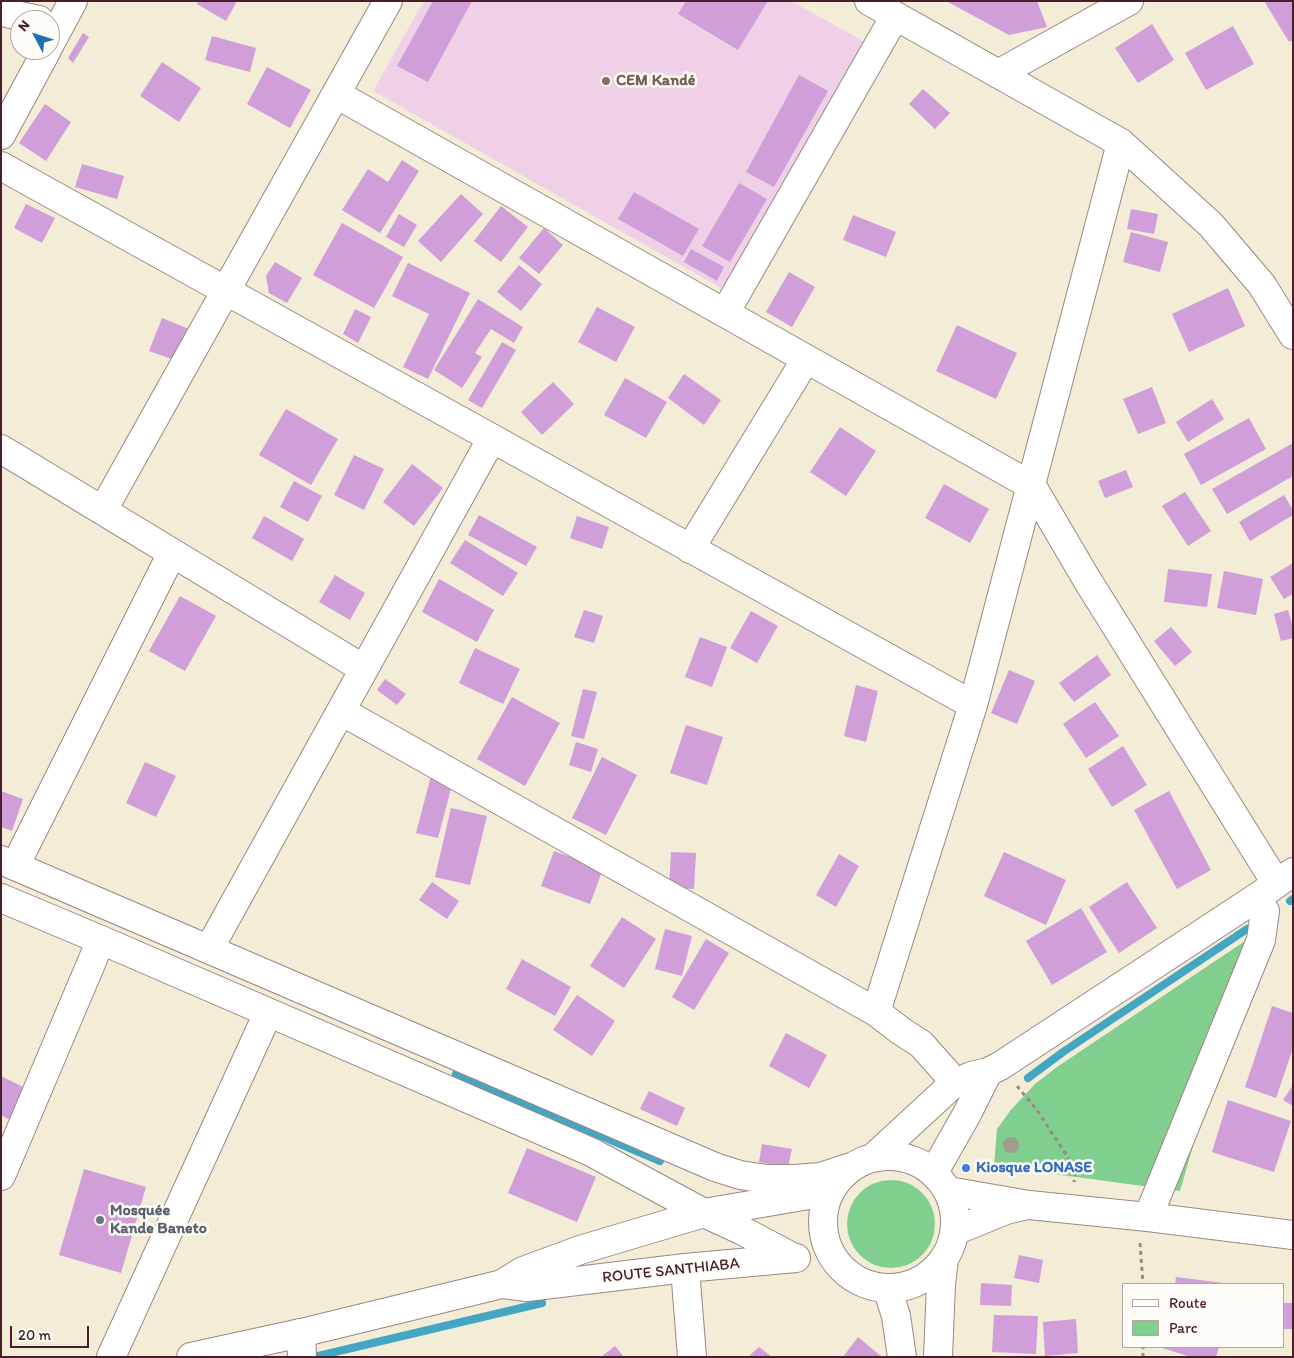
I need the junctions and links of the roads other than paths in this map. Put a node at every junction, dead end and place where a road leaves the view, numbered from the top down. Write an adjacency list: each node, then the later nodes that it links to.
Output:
1 (74, 1): 6 (street)
2 (388, 1): 9 (street)
3 (868, 1): 5 (street)
4 (1129, 1): 8 (street)
5 (895, 16): 8 (street); 14 (street)
6 (60, 17)
7 (42, 60): 10 (street)
8 (998, 74): 11 (street)
9 (336, 94): 13 (street); 14 (street)
10 (1, 135)
11 (1121, 143): 15 (street); 19 (street)
12 (1, 166): 13 (street)
13 (226, 291): 17 (street); 20 (street)
14 (724, 313): 16 (street)
15 (1293, 335)
16 (806, 359): 19 (street); 21 (street)
17 (492, 438): 21 (street); 23 (street)
18 (1, 450): 20 (street)
19 (1032, 486): 24 (street); 27 (street)
20 (103, 510): 22 (street)
21 (690, 549): 24 (street)
22 (172, 553): 23 (street); 26 (street)
23 (364, 669): 25 (street)
24 (973, 705): 31 (street)
25 (341, 711): 30 (street); 31 (street)
26 (8, 863): 30 (street)
27 (1275, 884): 33 (street); 41 (street)
28 (1, 898): 29 (street)
29 (101, 940): 32 (street); 36 (street)
30 (209, 949): 35 (street)
31 (876, 1012): 34 (street)
32 (268, 1013): 40 (street); 51 (street)
33 (994, 1069): 34 (street); 37 (street)
34 (953, 1084): 35 (street)
35 (863, 1162): 37 (street); 38 (street)
36 (1, 1176)
37 (941, 1181): 39 (street); 42 (street)
38 (830, 1192): 40 (street, ROUTE SANTHIABA); 46 (street)
39 (1029, 1205): 41 (street); 42 (street)
40 (704, 1213): 44 (street); 48 (street, ROUTE SANTHIABA)
41 (1148, 1216): 43 (street)
42 (955, 1231): 45 (street)
43 (1293, 1235)
44 (794, 1258): 46 (street, ROUTE SANTHIABA); 47 (street, ROUTE SANTHIABA)
45 (944, 1259): 49 (street); 55 (street)
46 (840, 1267): 49 (street)
47 (685, 1268): 48 (street, ROUTE SANTHIABA); 53 (street)
48 (502, 1284): 50 (street, ROUTE SANTHIABA)
49 (887, 1288): 54 (street)
50 (302, 1345): 52 (street, ROUTE SANTHIABA)
51 (111, 1357)
52 (191, 1357)
53 (692, 1357)
54 (902, 1357)
55 (938, 1357)

